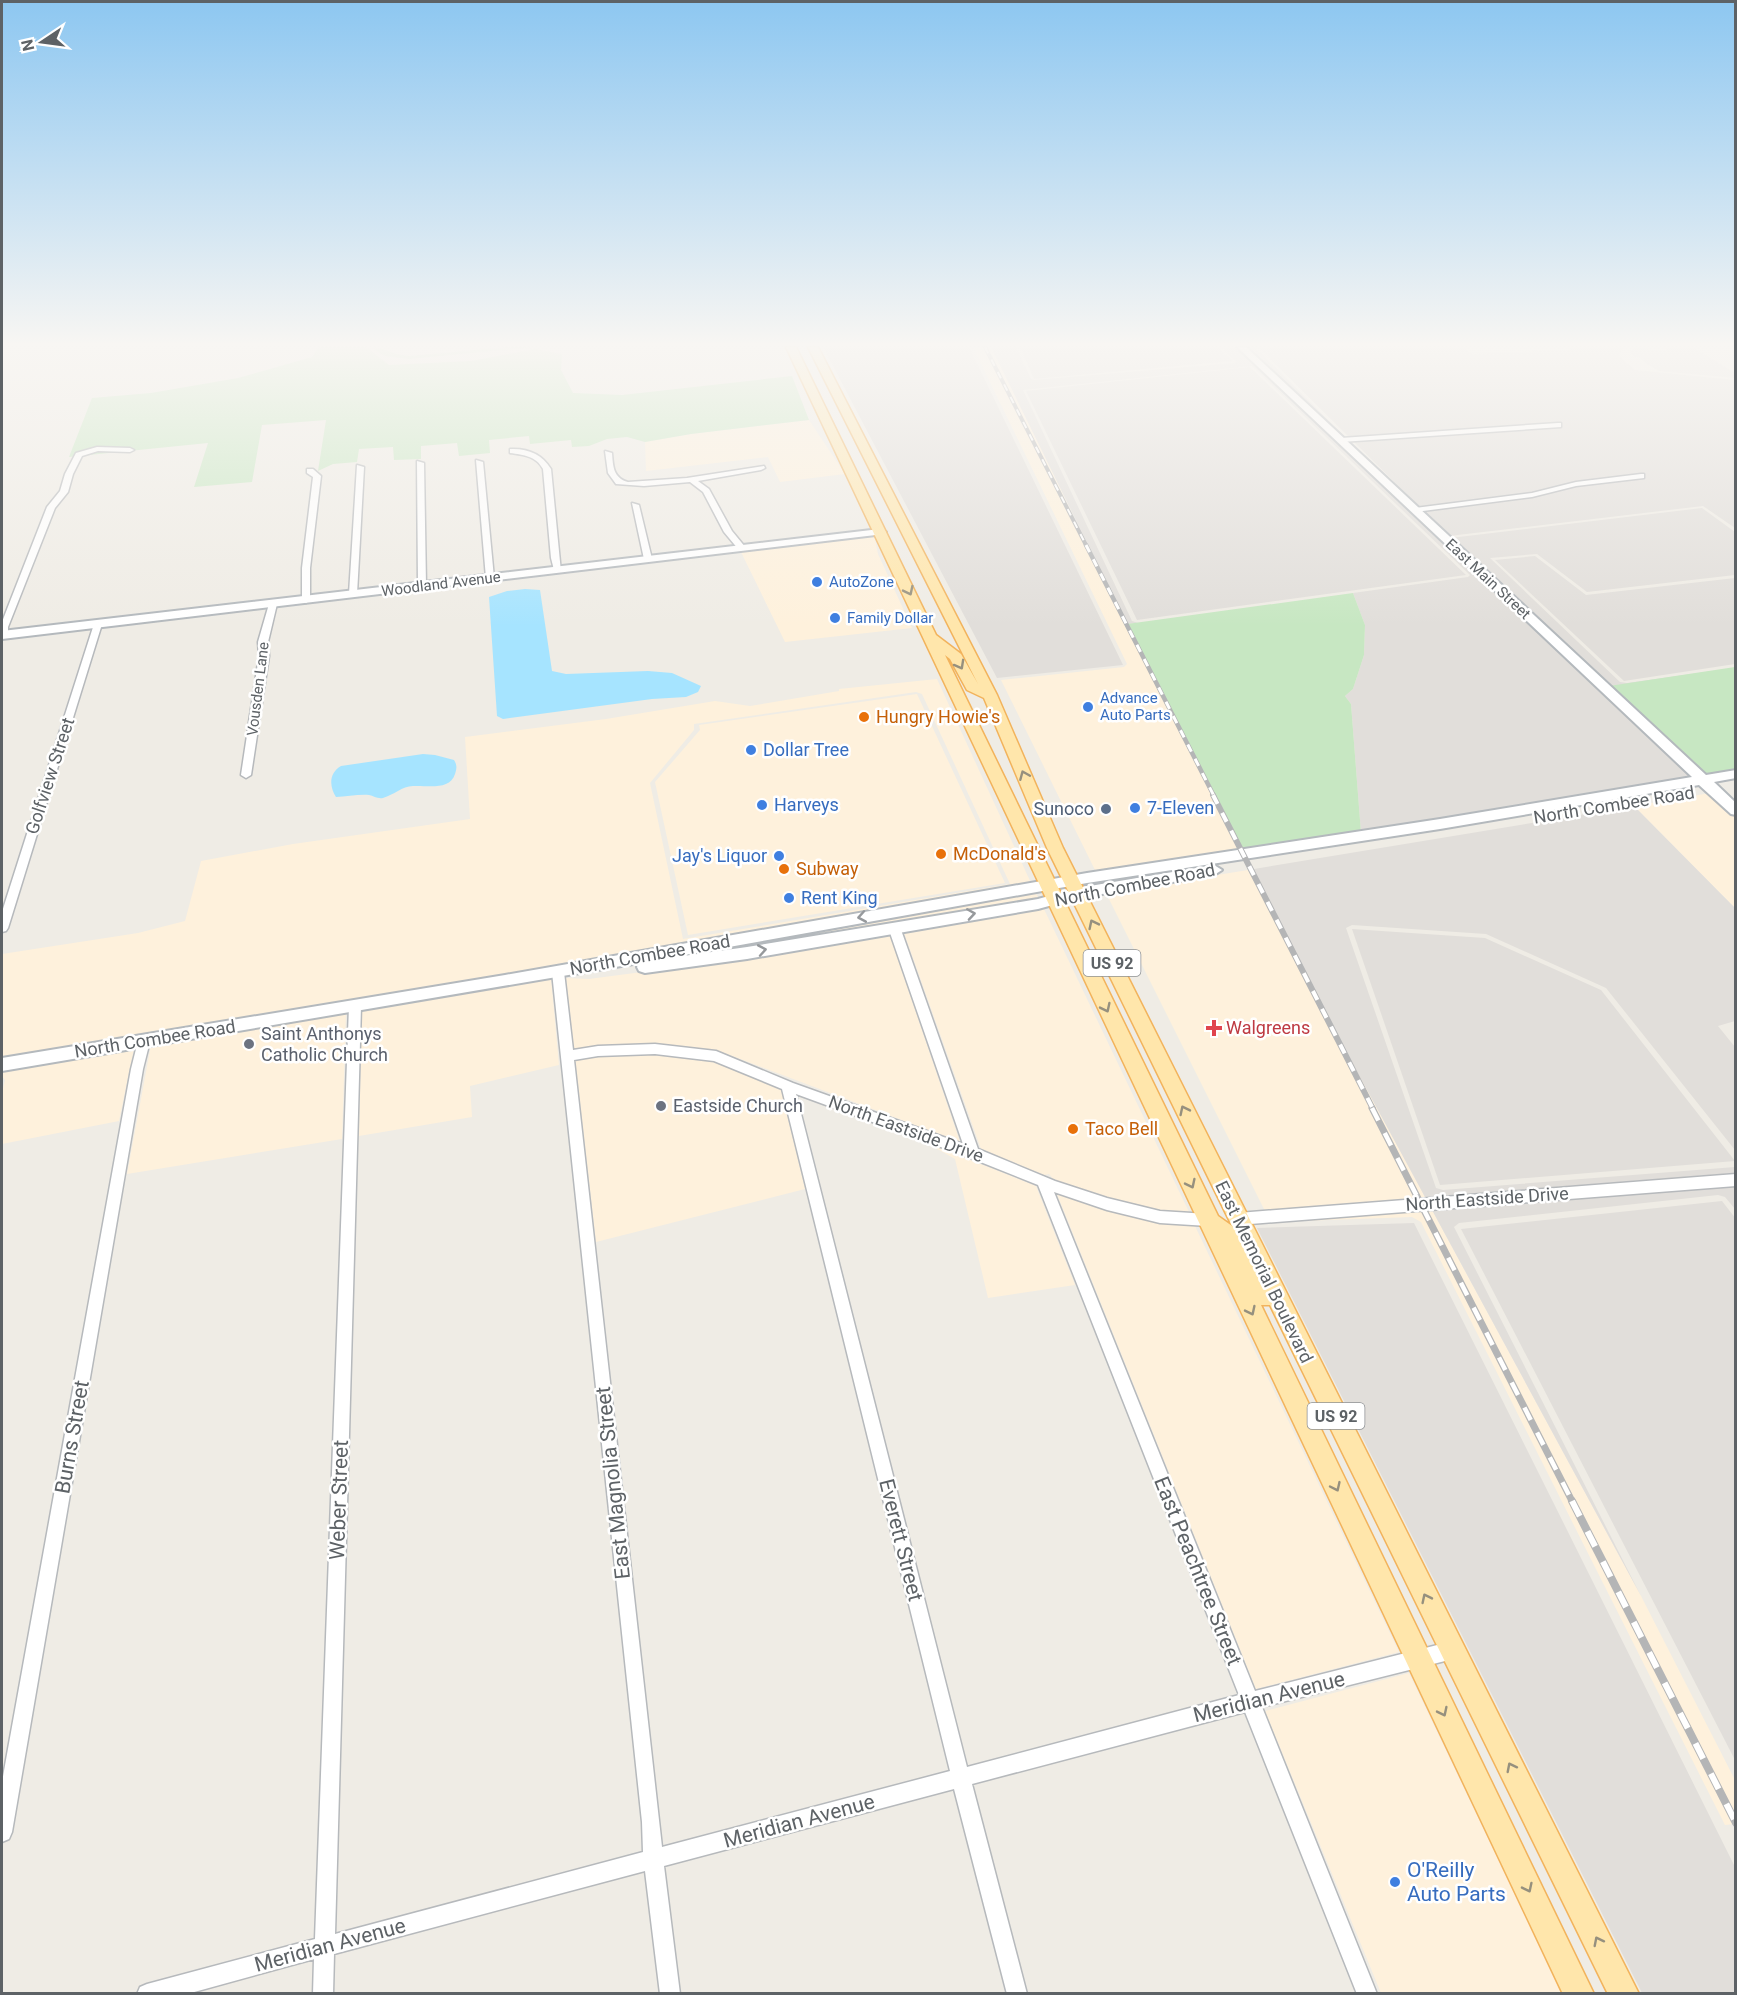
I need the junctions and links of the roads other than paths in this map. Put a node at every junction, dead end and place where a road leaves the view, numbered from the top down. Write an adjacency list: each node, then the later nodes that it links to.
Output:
1 (835, 440): 18 (main road, US 92)
2 (860, 440): 15 (main road, US 92)
3 (1353, 440): 4 (street)
4 (1341, 441): 17 (main road, East Main Street)
5 (130, 450): 30 (street)
6 (513, 451): 21 (street)
7 (608, 453): 14 (street)
8 (479, 462): 22 (street)
9 (420, 463): 24 (street)
10 (360, 468): 25 (street)
11 (761, 468): 14 (street)
12 (310, 471): 26 (street)
13 (1641, 476): 17 (street)
14 (693, 480): 19 (street)
15 (889, 496): 18 (main road); 23 (main road, US 92)
16 (635, 505): 20 (street)
17 (1416, 510): 34 (main road, East Main Street)
18 (880, 532): 19 (main road, Woodland Avenue); 23 (main road); 29 (main road, US 92, one-way to 29)
19 (742, 548): 20 (main road, Woodland Avenue)
20 (648, 559): 21 (main road, Woodland Avenue)
21 (558, 570): 22 (main road, Woodland Avenue)
22 (489, 578): 24 (main road, Woodland Avenue)
23 (930, 578): 31 (main road, US 92)
24 (422, 586): 25 (main road, Woodland Avenue)
25 (353, 594): 26 (main road, Woodland Avenue)
26 (306, 600): 27 (main road, Woodland Avenue)
27 (273, 604): 28 (main road, Woodland Avenue); 33 (street, Vousden Lane)
28 (98, 624): 30 (main road, Woodland Avenue); 40 (street, Golfview Street)
29 (929, 634): 31 (main road, one-way to 31); 38 (main road, US 92)
30 (3, 635)
31 (990, 695): 37 (main road, US 92, one-way to 31)
32 (1736, 774): 34 (main road)
33 (246, 775)
34 (1707, 784): 35 (main road); 36 (main road, East Main Street); 37 (main road, North Combee Road)
35 (1736, 785)
36 (1736, 811)
37 (1075, 887): 38 (main road, North Combee Road); 50 (main road, East Memorial Boulevard / US 92, one-way to 37)
38 (1051, 892): 39 (main road, North Combee Road, one-way to 38); 41 (main road, North Combee Road, one-way to 41); 51 (main road, East Memorial Boulevard / US 92, one-way to 51)
39 (894, 927): 41 (main road, North Combee Road, one-way to 39); 47 (street)
40 (2, 928)
41 (558, 972): 42 (main road, North Combee Road); 44 (street, East Magnolia Street)
42 (355, 1006): 43 (main road, North Combee Road); 59 (street, Weber Street)
43 (144, 1041): 45 (main road, North Combee Road); 57 (street, Burns Street)
44 (567, 1056): 46 (street, North Eastside Drive); 58 (street, East Magnolia Street)
45 (2, 1065)
46 (788, 1086): 47 (street, North Eastside Drive); 56 (street, Everett Street)
47 (973, 1153): 49 (street, North Eastside Drive)
48 (1736, 1179): 50 (street, North Eastside Drive)
49 (1043, 1182): 51 (street, North Eastside Drive); 55 (street, East Peachtree Street)
50 (1238, 1219): 52 (main road, East Memorial Boulevard / US 92)
51 (1208, 1220): 52 (main road); 54 (main road, East Memorial Boulevard / US 92, one-way to 54)
52 (1315, 1375): 53 (main road, East Memorial Boulevard / US 92, one-way to 52)
53 (1453, 1650): 54 (street, Meridian Avenue); 66 (main road, US 92, one-way to 53)
54 (1418, 1659): 55 (street, Meridian Avenue); 65 (main road, US 92, one-way to 65)
55 (1250, 1703): 56 (street, Meridian Avenue); 64 (street, East Peachtree Street)
56 (961, 1778): 58 (street, Meridian Avenue); 63 (street, Everett Street)
57 (2, 1832)
58 (653, 1859): 59 (street, Meridian Avenue); 62 (street, East Magnolia Street)
59 (326, 1946): 60 (street, Meridian Avenue); 61 (street, Weber Street)
60 (147, 1994)
61 (323, 1994)
62 (670, 1994)
63 (1017, 1994)
64 (1368, 1994)
65 (1579, 1994)
66 (1624, 1994)

